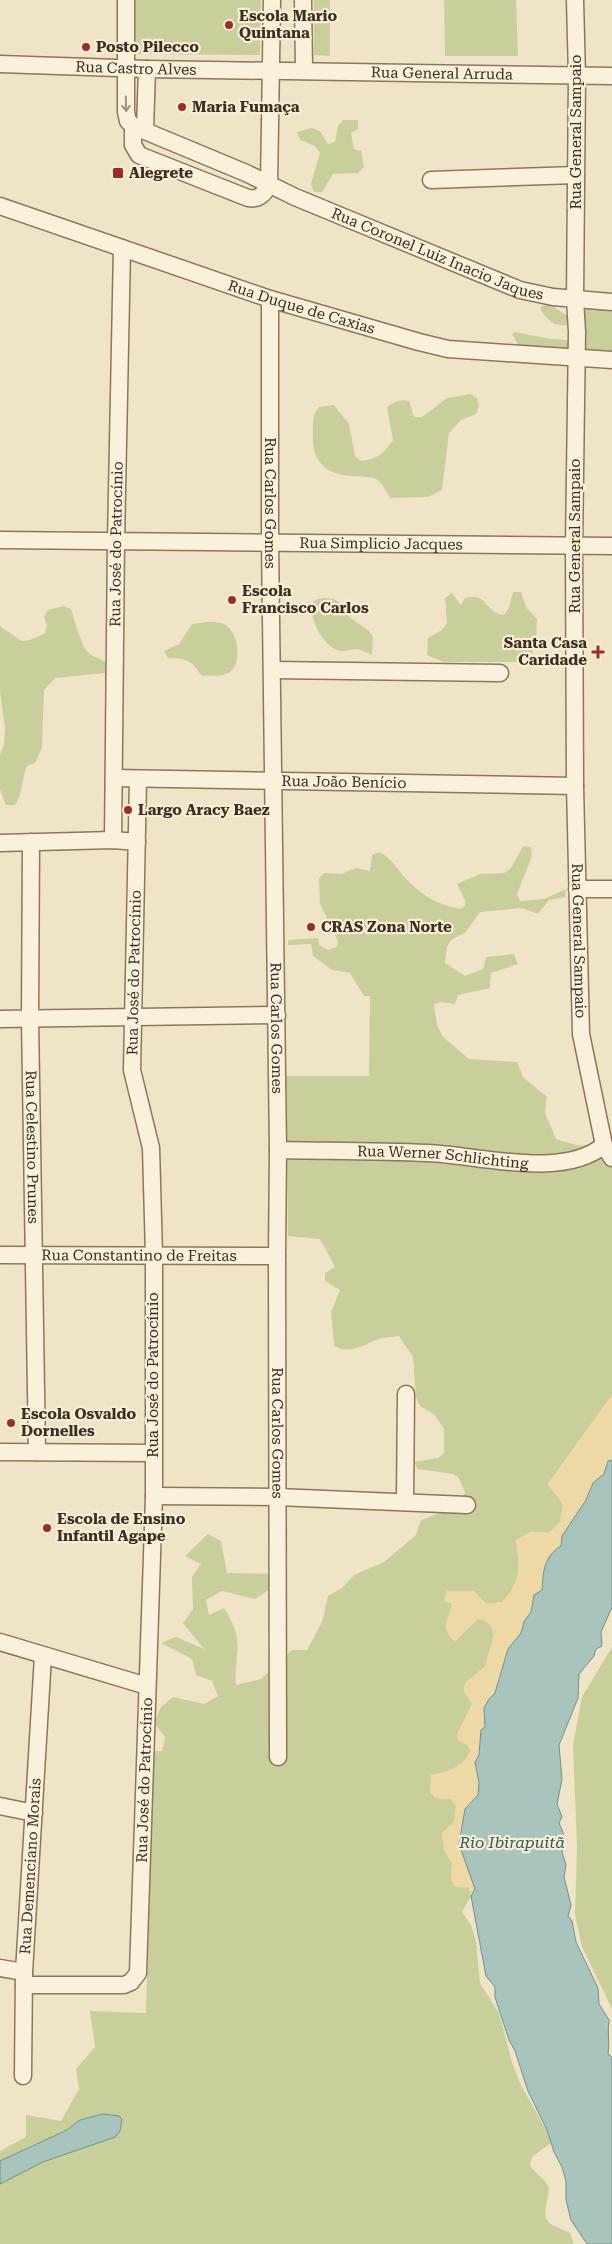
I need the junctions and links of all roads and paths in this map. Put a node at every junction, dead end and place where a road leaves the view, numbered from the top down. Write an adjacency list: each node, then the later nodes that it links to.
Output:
1 (126, 0): 6 (street)
2 (272, 0): 8 (street)
3 (303, 0): 9 (street)
4 (575, 0): 10 (street, Rua General Sampaio)
5 (0, 64): 6 (street, Rua Castro Alves)
6 (126, 68): 7 (street, Rua Castro Alves); 12 (street, one-way to 12)
7 (147, 69): 8 (street, Rua Castro Alves); 12 (street)
8 (272, 70): 9 (street, Rua General Arruda); 15 (street)
9 (304, 70): 10 (street, Rua General Arruda)
10 (577, 76): 11 (street, Rua General Arruda); 13 (street, Rua General Sampaio)
11 (612, 76)
12 (139, 128): 15 (street, Rua Coronel Luiz Inacio Jaques); 15 (street)
13 (576, 175): 14 (street); 19 (street, Rua General Sampaio)
14 (431, 180)
15 (269, 185): 19 (street, Rua Coronel Luiz Inacio Jaques)
16 (0, 206): 17 (street, Rua Duque de Caxias)
17 (122, 248): 18 (street, Rua Duque de Caxias); 24 (street, Rua José do Patrocínio)
18 (270, 299): 21 (street, Rua Duque de Caxias); 25 (street, Rua Carlos Gomes)
19 (575, 299): 20 (street, Rua Coronel Luiz Inacio Jaques); 21 (street, Rua General Sampaio)
20 (612, 302)
21 (576, 358): 22 (street, Rua Duque de Caxias); 26 (street, Rua General Sampaio)
22 (612, 360)
23 (0, 540): 24 (street, Rua Simplicio Jacques)
24 (116, 541): 25 (street, Rua Simplicio Jacques); 30 (street, Rua José do Patrocínio)
25 (270, 542): 26 (street, Rua Simplicio Jacques); 28 (street, Rua Carlos Gomes)
26 (574, 546): 27 (street, Rua Simplicio Jacques); 33 (street, Rua General Sampaio)
27 (612, 546)
28 (273, 670): 29 (street); 32 (street, Rua Carlos Gomes)
29 (500, 673)
30 (114, 778): 31 (street, Rua João Benício); 34 (street, Rua José do Patrocínio)
31 (138, 780): 32 (street, Rua João Benício); 37 (street, Rua José do Patrocínio)
32 (274, 781): 33 (street, Rua João Benício); 40 (street, Rua Carlos Gomes)
33 (575, 786): 38 (street, Rua General Sampaio)
34 (113, 840): 36 (street); 37 (street)
35 (0, 842): 36 (street)
36 (30, 842): 43 (street, Rua Celestino Prunes)
37 (137, 842): 41 (street, Rua José do Patrocínio)
38 (577, 889): 39 (street); 44 (street, Rua General Sampaio)
39 (612, 889)
40 (277, 1015): 41 (street); 45 (street, Rua Carlos Gomes)
41 (133, 1017): 43 (street); 49 (street, Rua José do Patrocínio)
42 (0, 1019): 43 (street)
43 (30, 1019): 48 (street, Rua Celestino Prunes)
44 (605, 1113): 46 (street, Rua General Sampaio)
45 (278, 1150): 46 (street, Rua Werner Schlichting); 50 (street, Rua Carlos Gomes)
46 (608, 1152)
47 (0, 1255): 48 (street, Rua Constantino de Freitas)
48 (34, 1255): 49 (street, Rua Constantino de Freitas); 53 (street, Rua Celestino Prunes)
49 (154, 1255): 50 (street, Rua Constantino de Freitas); 54 (street, Rua José do Patrocínio)
50 (277, 1256): 56 (street, Rua Carlos Gomes)
51 (406, 1394): 57 (street)
52 (0, 1452): 53 (street)
53 (37, 1452): 54 (street)
54 (153, 1453): 55 (street, Rua José do Patrocínio)
55 (154, 1496): 56 (street); 61 (street, Rua José do Patrocínio)
56 (277, 1497): 57 (street); 62 (street, Rua Carlos Gomes)
57 (405, 1502): 58 (street)
58 (467, 1505)
59 (0, 1642): 60 (street)
60 (43, 1656): 61 (street); 64 (street, Rua Demenciano Morais)
61 (147, 1686): 66 (street, Rua José do Patrocínio)
62 (278, 1757)
63 (0, 1806): 64 (street)
64 (34, 1813): 66 (street, Rua Demenciano Morais)
65 (0, 1968): 66 (street)
66 (24, 1978): 67 (street, Rua Demenciano Morais)
67 (23, 2076)

